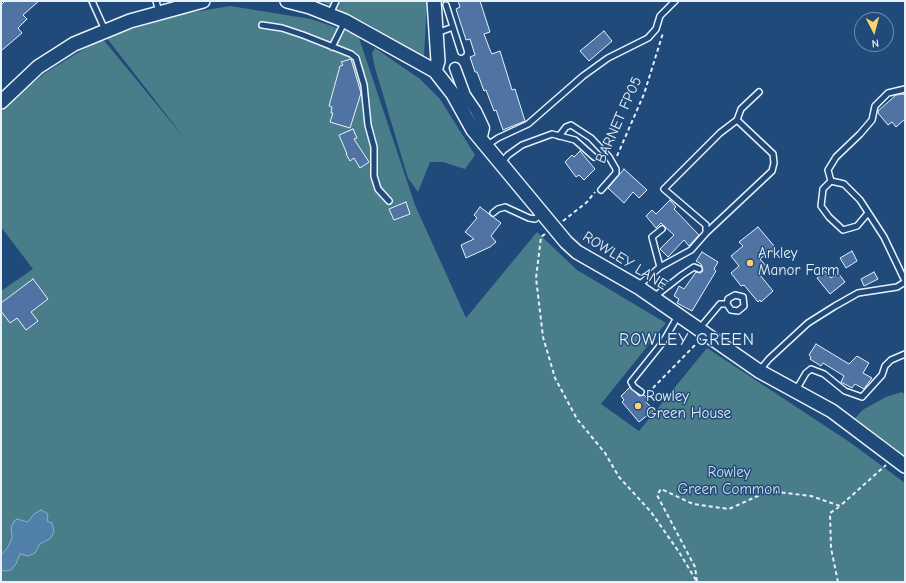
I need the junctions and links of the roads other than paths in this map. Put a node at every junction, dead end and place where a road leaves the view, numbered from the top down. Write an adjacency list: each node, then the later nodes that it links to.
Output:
1 (92, 1): 12 (lane)
2 (203, 1): 7 (street)
3 (287, 1): 8 (street)
4 (336, 1): 8 (lane)
5 (675, 1): 23 (lane)
6 (440, 3): 11 (lane); 13 (street)
7 (158, 7): 12 (street)
8 (330, 14): 9 (street)
9 (345, 21): 14 (lane); 17 (street)
10 (262, 25): 14 (lane)
11 (453, 27): 13 (lane); 15 (lane)
12 (105, 30): 20 (street)
13 (436, 34): 17 (street)
14 (332, 47): 28 (lane)
15 (461, 52)
16 (455, 68): 23 (street)
17 (435, 70): 23 (street, ROWLEY LANE)
18 (905, 89): 26 (lane)
19 (759, 92): 21 (lane)
20 (1, 102)
21 (737, 120): 33 (lane); 33 (lane)
22 (559, 136): 24 (lane); 25 (lane); 27 (lane)
23 (483, 143): 25 (street, ROWLEY LANE)
24 (594, 157)
25 (502, 162): 30 (street, ROWLEY LANE)
26 (831, 181): 31 (lane); 31 (lane)
27 (599, 190)
28 (389, 201)
29 (493, 213): 30 (lane)
30 (542, 213): 37 (street, ROWLEY LANE)
31 (868, 213): 36 (lane)
32 (662, 228): 34 (lane)
33 (706, 233): 34 (lane)
34 (660, 267): 37 (lane)
35 (699, 269): 38 (lane)
36 (905, 282): 43 (lane)
37 (638, 287): 38 (street, ROWLEY LANE)
38 (653, 298): 40 (street, ROWLEY LANE)
39 (727, 304): 41 (lane)
40 (679, 316): 41 (street, ROWLEY LANE); 45 (lane)
41 (701, 331): 43 (street, ROWLEY LANE)
42 (905, 354): 44 (lane)
43 (759, 371): 44 (street, ROWLEY LANE)
44 (796, 390): 46 (street, ROWLEY LANE)
45 (641, 392)
46 (905, 466)

